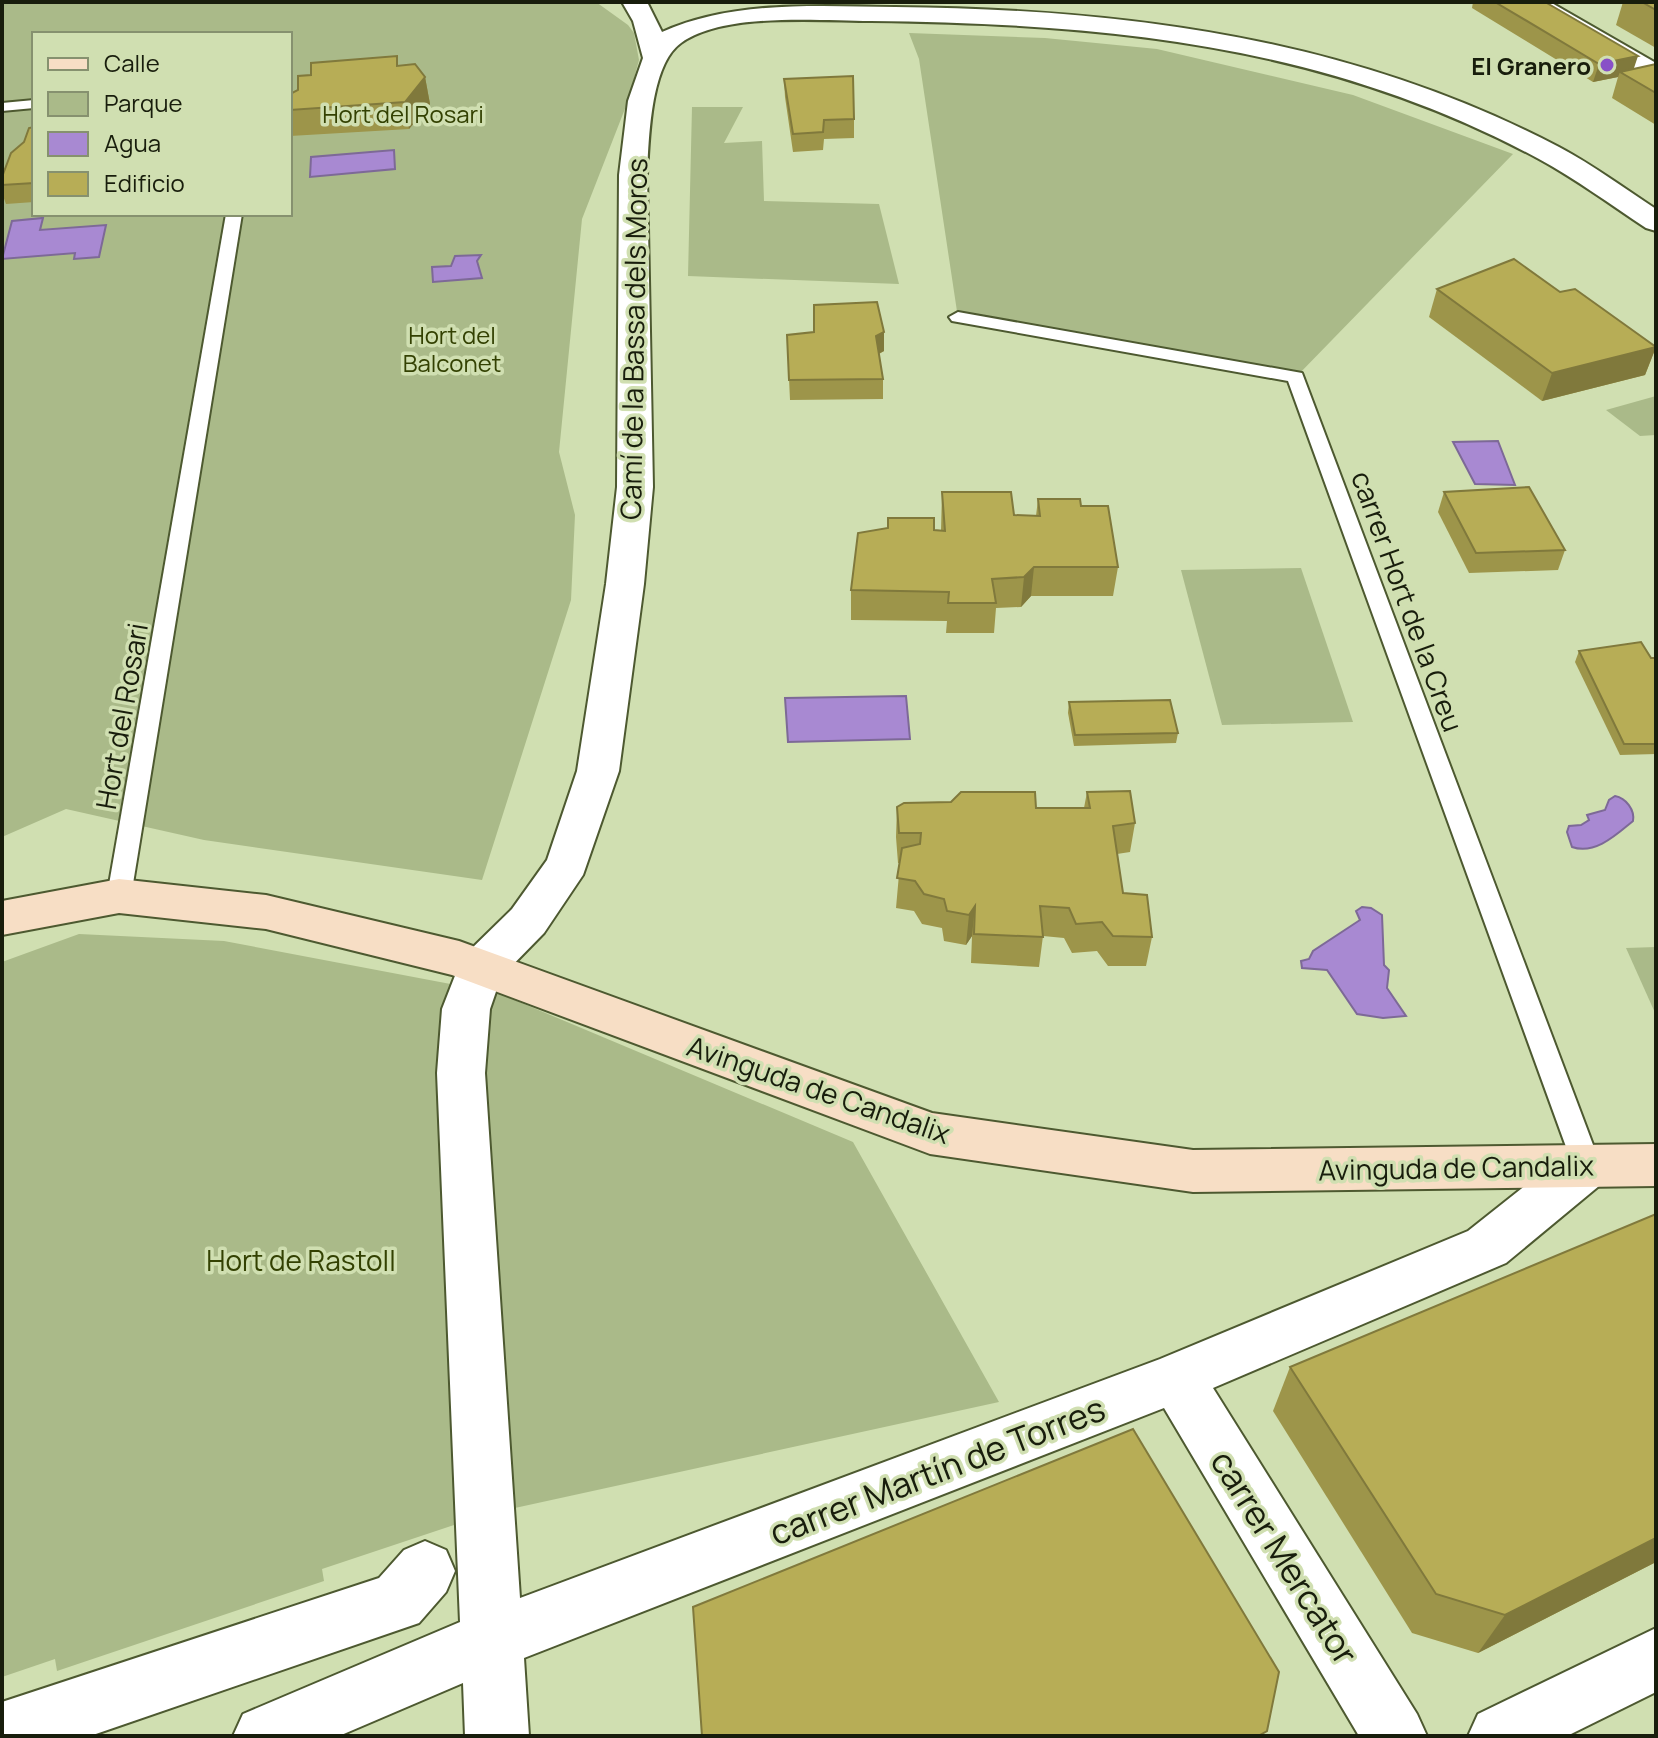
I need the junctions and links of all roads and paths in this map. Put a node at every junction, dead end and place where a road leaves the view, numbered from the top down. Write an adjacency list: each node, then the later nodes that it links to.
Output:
1 (634, 2): 5 (street, Camí de la Bassa dels Moros)
2 (1532, 2): 6 (street)
3 (680, 5): 4 (street)
4 (756, 16): 5 (street); 10 (street)
5 (655, 57): 14 (street, Camí de la Bassa dels Moros)
6 (1656, 74)
7 (32, 104): 8 (lane)
8 (2, 107)
9 (234, 216): 12 (lane, Hort del Rosari)
10 (1656, 222)
11 (958, 317): 16 (lane, carrer Hort de la Creu)
12 (119, 896): 13 (main road, Avinguda de Candalix); 14 (main road, Avinguda de Candalix)
13 (2, 918)
14 (481, 968): 16 (main road, Avinguda de Candalix); 19 (street)
15 (1656, 1165): 16 (main road, Avinguda de Candalix)
16 (1587, 1166): 17 (street, carrer Martín de Torres)
17 (1176, 1378): 19 (street, carrer Martín de Torres); 24 (street, carrer Mercator)
18 (425, 1571): 21 (street)
19 (490, 1640): 22 (street, carrer Martín de Torres); 23 (street)
20 (1656, 1659): 25 (street)
21 (2, 1734)
22 (265, 1736)
23 (497, 1736)
24 (1395, 1736)
25 (1500, 1736)

